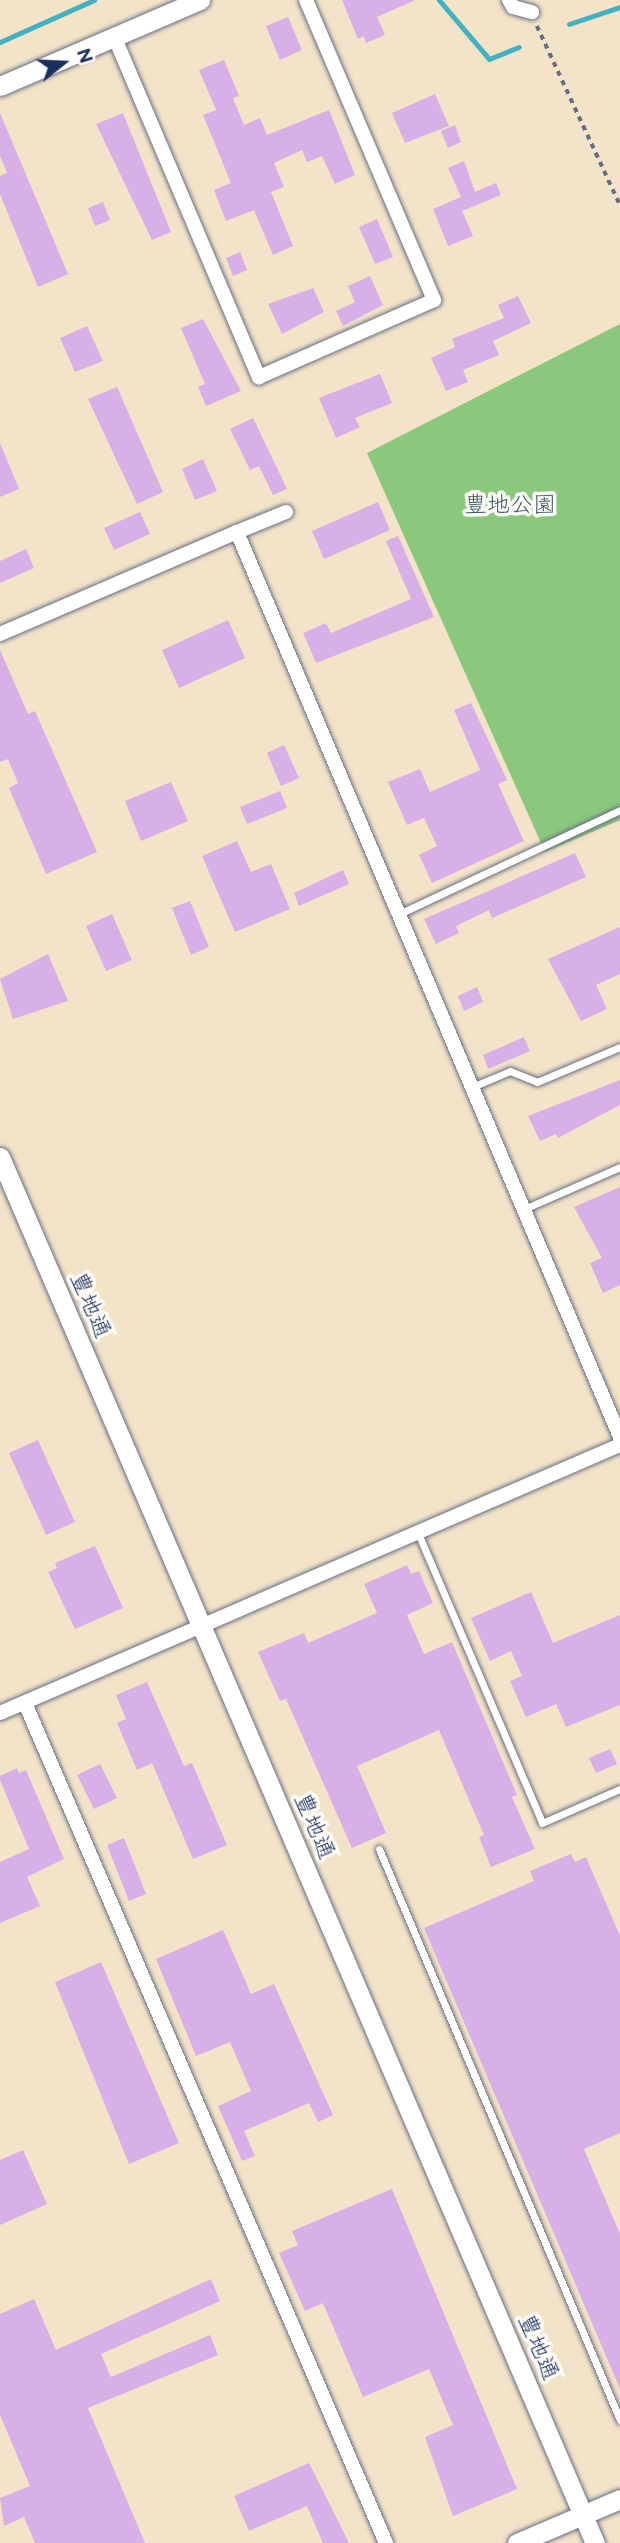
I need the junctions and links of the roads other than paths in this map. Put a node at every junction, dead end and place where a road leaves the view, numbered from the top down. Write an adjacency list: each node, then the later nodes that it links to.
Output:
1 (200, 0): 5 (main road)
2 (306, 0): 5 (street)
3 (509, 0): 4 (street)
4 (532, 12)
5 (114, 36): 6 (main road)
6 (0, 86)
7 (286, 512): 8 (street)
8 (237, 532): 9 (street); 11 (street)
9 (0, 634)
10 (620, 810): 11 (lane)
11 (398, 914): 13 (street)
12 (620, 1047): 13 (lane)
13 (472, 1087): 16 (street)
14 (0, 1157): 20 (main road, 豊地通)
15 (620, 1167): 16 (lane)
16 (523, 1209): 17 (street)
17 (620, 1437)
18 (620, 1445): 19 (street)
19 (418, 1533): 20 (street); 23 (lane)
20 (202, 1627): 21 (street); 27 (main road, 豊地通)
21 (25, 1703): 22 (street); 28 (street)
22 (0, 1713)
23 (620, 1789)
24 (379, 1849): 25 (lane)
25 (620, 2420)
26 (620, 2499): 27 (main road)
27 (583, 2515): 29 (main road); 30 (main road, 豊地通)
28 (386, 2543)
29 (517, 2543)
30 (595, 2543)

